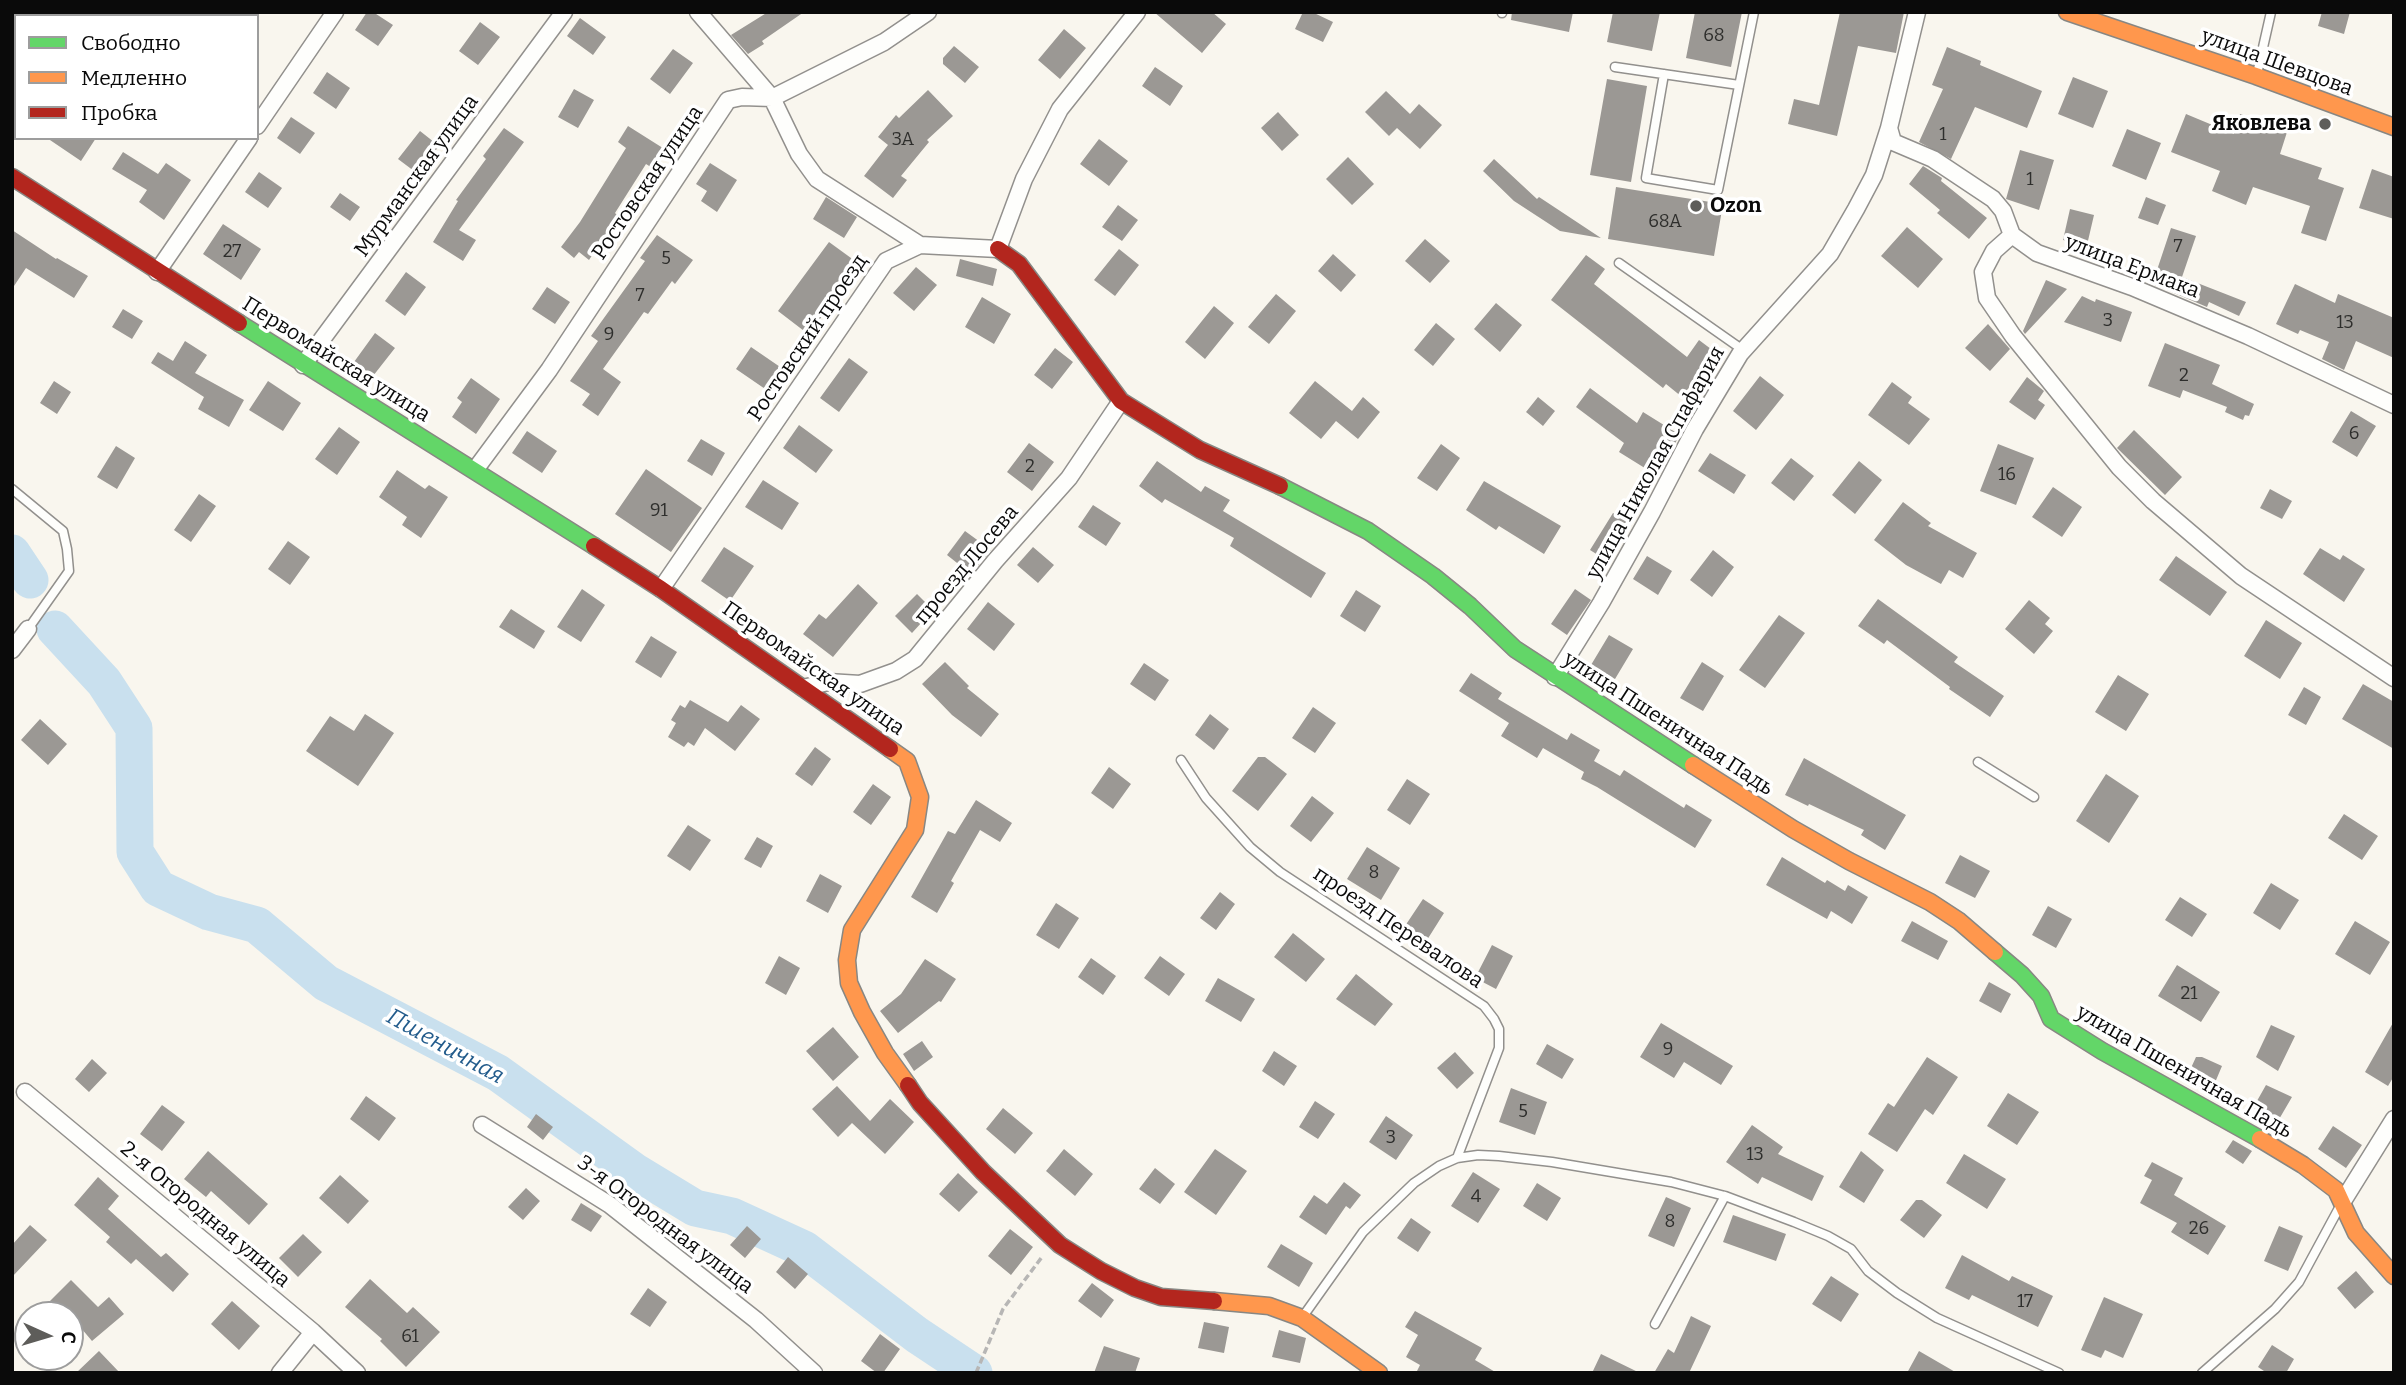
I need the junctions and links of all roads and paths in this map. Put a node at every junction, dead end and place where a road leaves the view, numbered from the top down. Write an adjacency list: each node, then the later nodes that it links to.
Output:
1 (335, 12): 15 (street)
2 (564, 12): 26 (street, Мурманская улица)
3 (698, 12): 14 (street)
4 (928, 12): 14 (street, Ростовская улица)
5 (1137, 12): 22 (street)
6 (1754, 12): 13 (lane)
7 (1917, 12): 17 (street, улица Николая Спафария)
8 (2271, 12): 12 (lane)
9 (2071, 13): 12 (street, улица Шевцова)
10 (1615, 67): 11 (lane)
11 (1664, 74): 13 (lane); 13 (lane)
12 (2256, 76): 16 (street, улица Шевцова)
13 (1739, 85)
14 (772, 98): 21 (street); 29 (street, Ростовская улица)
15 (259, 123)
16 (2394, 127)
17 (1889, 128): 20 (street); 25 (street, улица Николая Спафария)
18 (248, 140): 24 (street)
19 (12, 177): 24 (street, Первомайская улица)
20 (2012, 235): 28 (street, улица Ермака); 35 (street)
21 (920, 245): 22 (street, Ростовский проезд); 31 (street, Ростовский проезд)
22 (998, 249): 27 (street, улица Пшеничная Падь)
23 (1619, 263): 25 (lane)
24 (157, 272): 26 (street, Первомайская улица)
25 (1743, 350): 34 (street, улица Николая Спафария)
26 (303, 365): 29 (street, Первомайская улица)
27 (1121, 401): 34 (street, улица Пшеничная Падь); 36 (street, проезд Лосева)
28 (2394, 405)
29 (475, 470): 31 (street, Первомайская улица)
30 (12, 489): 32 (lane)
31 (661, 589): 36 (street, Первомайская улица)
32 (28, 629): 33 (street)
33 (12, 650)
34 (1555, 677): 45 (street, улица Пшеничная Падь)
35 (2394, 678)
36 (803, 688): 46 (street, Первомайская улица)
37 (1181, 760): 43 (lane, проезд Перевалова)
38 (1978, 762): 39 (lane)
39 (2034, 797)
40 (25, 1092): 50 (street, 2-я Огородная улица)
41 (2394, 1119): 45 (street)
42 (482, 1125): 53 (street, 3-я Огородная улица)
43 (1457, 1158): 44 (lane); 48 (lane)
44 (1725, 1196): 49 (lane); 56 (lane)
45 (2343, 1201): 47 (street); 57 (lane)
46 (1055, 1240): 48 (street, Первомайская улица); 54 (path)
47 (2394, 1276)
48 (1302, 1318): 55 (street, Первомайская улица)
49 (1655, 1324)
50 (313, 1332): 51 (street); 52 (street, 2-я Огородная улица)
51 (280, 1373)
52 (357, 1373)
53 (814, 1373)
54 (976, 1373)
55 (1379, 1373)
56 (2059, 1373)
57 (2202, 1373)

